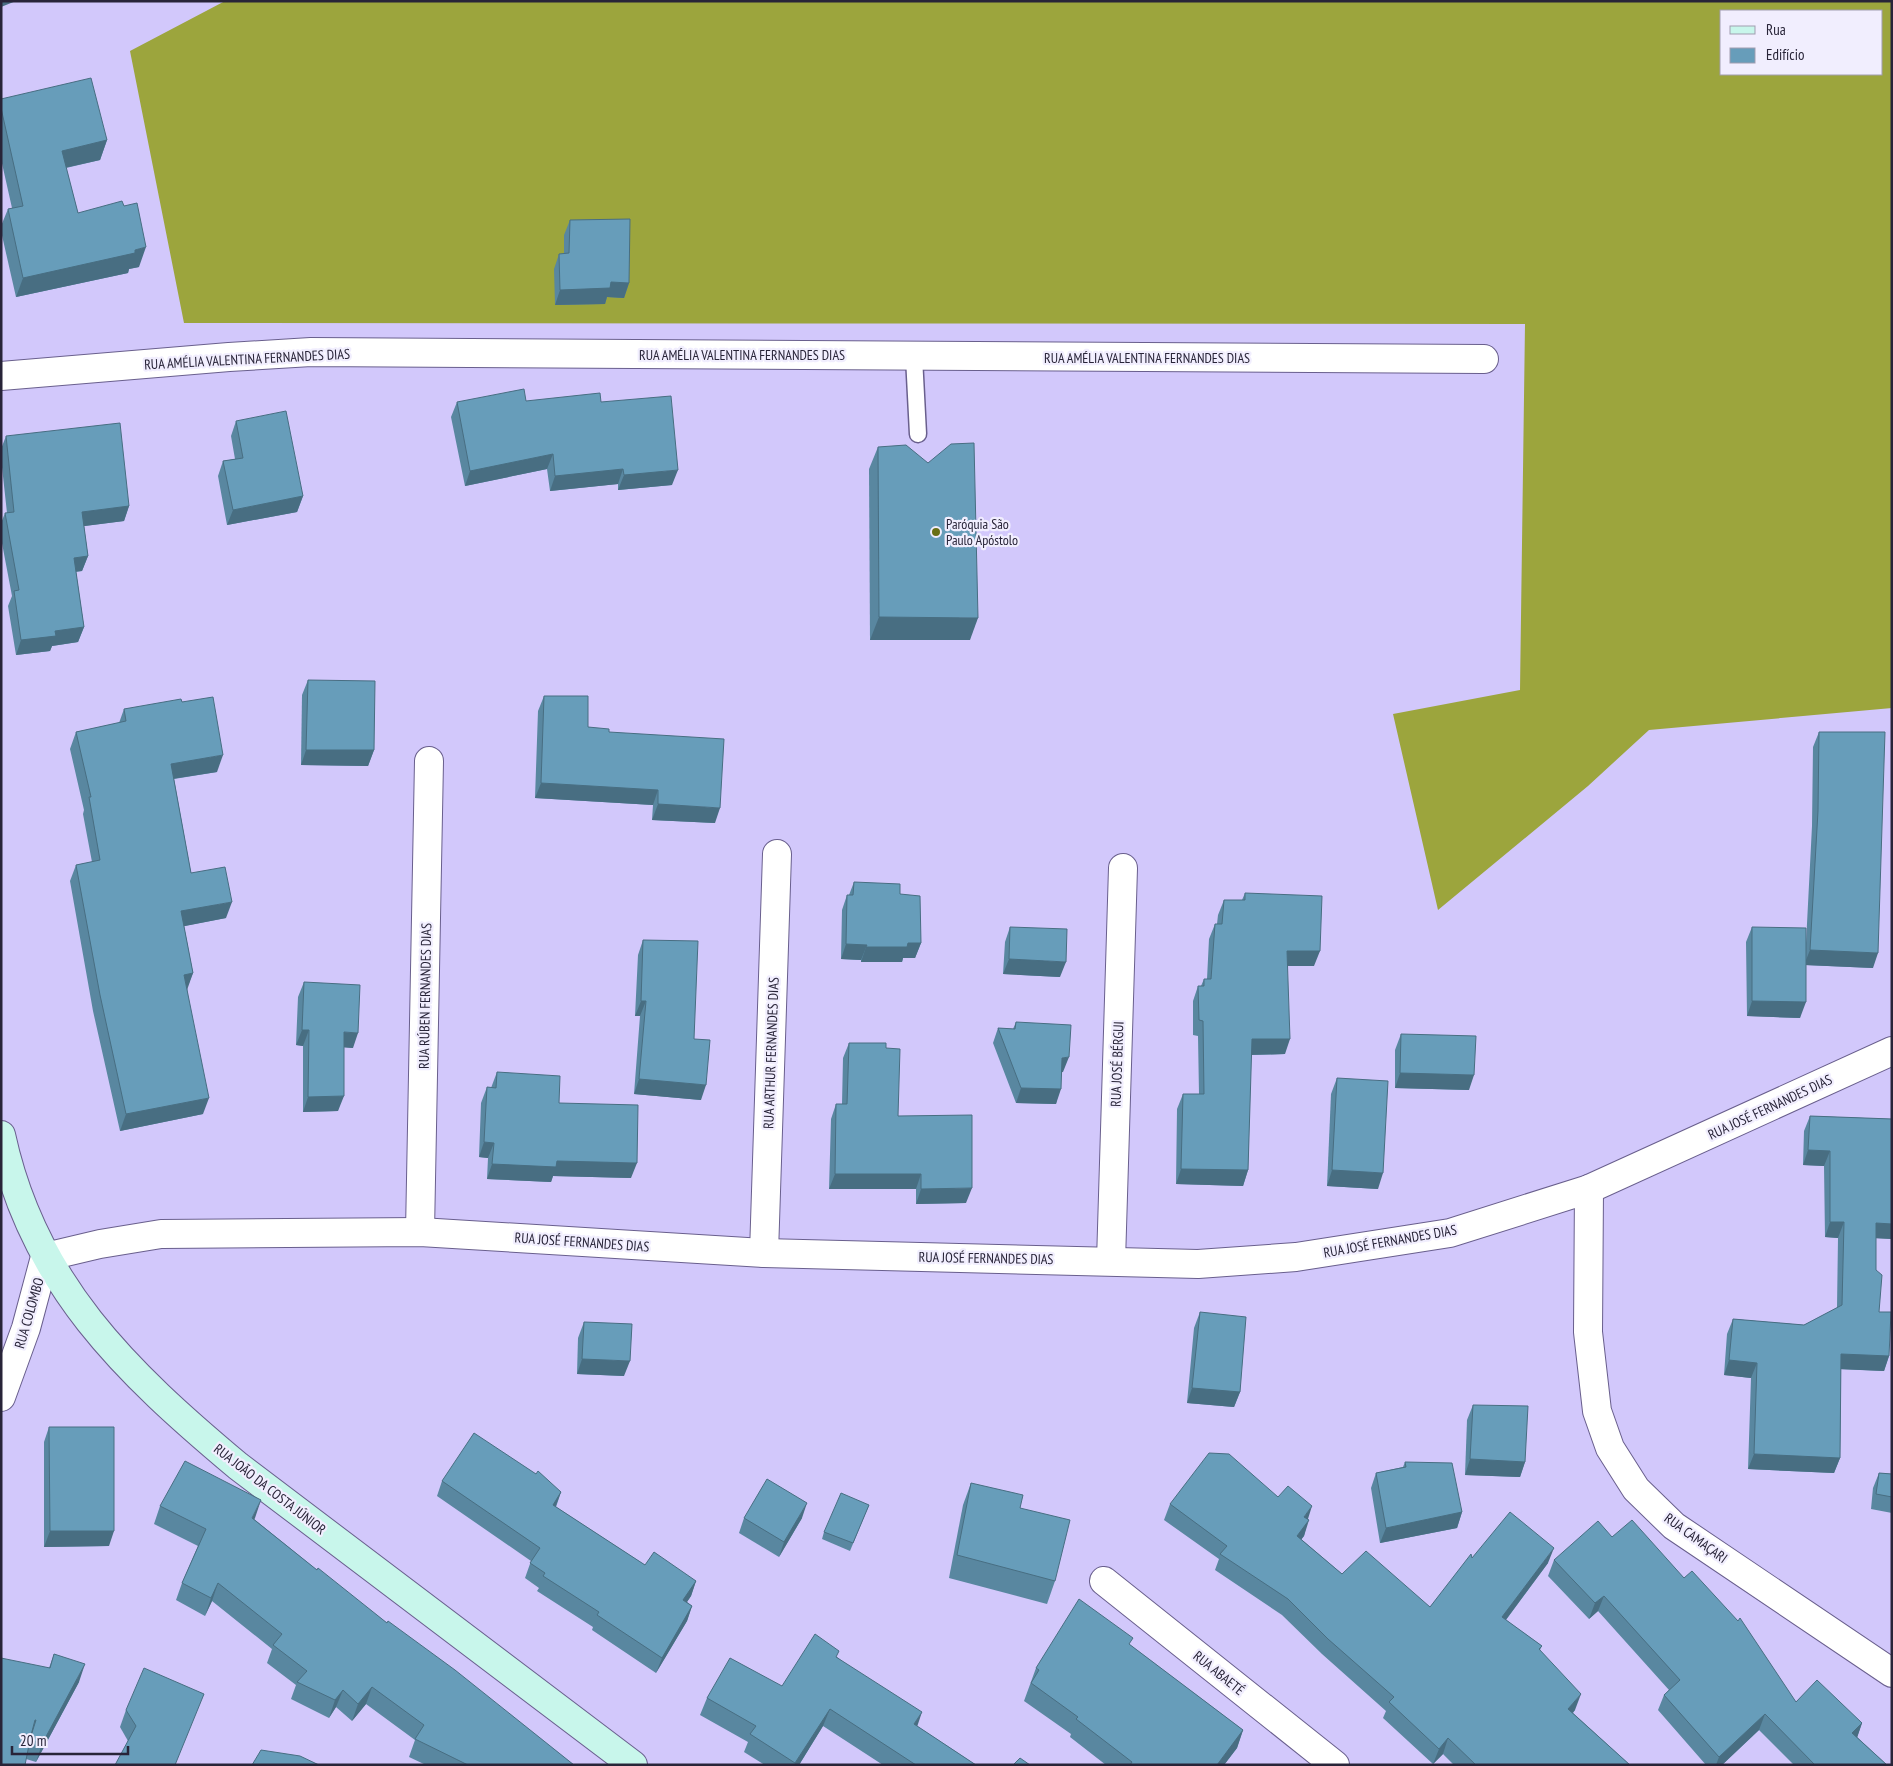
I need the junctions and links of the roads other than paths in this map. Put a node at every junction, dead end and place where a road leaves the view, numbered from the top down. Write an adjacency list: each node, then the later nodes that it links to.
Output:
1 (914, 356): 2 (street, RUA AMÉLIA VALENTINA FERNANDES DIAS); 3 (street, RUA AMÉLIA VALENTINA FERNANDES DIAS); 4 (lane)
2 (1484, 359)
3 (1, 376)
4 (918, 434)
5 (429, 761): 11 (street, RUA RÚBEN FERNANDES DIAS)
6 (777, 854): 12 (street, RUA ARTHUR FERNANDES DIAS)
7 (1123, 868): 14 (street, RUA JOSÉ BÉRGUI)
8 (1892, 1051): 10 (street, RUA JOSÉ FERNANDES DIAS)
9 (1, 1135): 13 (main road, RUA JOÃO DA COSTA JÚNIOR)
10 (1589, 1189): 14 (street, RUA JOSÉ FERNANDES DIAS); 17 (street, RUA CAMAÇARI)
11 (420, 1232): 12 (street, RUA JOSÉ FERNANDES DIAS); 13 (street, RUA JOSÉ FERNANDES DIAS)
12 (764, 1254): 14 (street, RUA JOSÉ FERNANDES DIAS)
13 (45, 1257): 15 (street, RUA COLOMBO); 18 (main road, RUA JOÃO DA COSTA JÚNIOR)
14 (1111, 1261)
15 (1, 1397)
16 (1104, 1581): 19 (street, RUA ABAETÉ)
17 (1892, 1673)
18 (632, 1765)
19 (1335, 1765)

